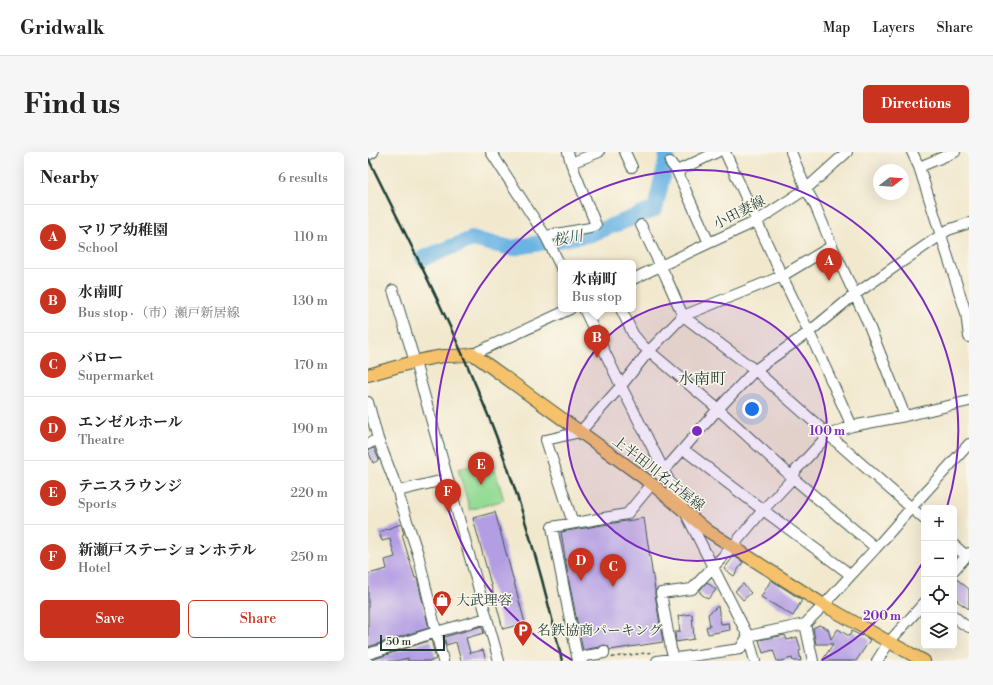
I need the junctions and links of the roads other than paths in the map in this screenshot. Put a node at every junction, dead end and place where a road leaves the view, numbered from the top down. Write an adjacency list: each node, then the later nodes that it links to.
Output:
1 (374, 152): 12 (street)
2 (491, 152): 23 (street)
3 (568, 152): 14 (street)
4 (599, 152): 14 (street)
5 (625, 152): 15 (street)
6 (717, 152): 17 (street)
7 (725, 152): 19 (street)
8 (791, 152): 18 (street)
9 (847, 152): 18 (street, 小田妻線)
10 (912, 152): 16 (street)
11 (955, 152): 16 (street)
12 (368, 155)
13 (670, 162): 17 (street)
14 (572, 163): 23 (street)
15 (632, 167)
16 (919, 167): 22 (street)
17 (676, 171): 24 (street)
18 (806, 189): 19 (street, 小田妻線); 25 (street)
19 (757, 221): 24 (street, 小田妻線); 28 (street)
20 (969, 224): 22 (street)
21 (641, 225): 27 (street)
22 (941, 234): 31 (street); 37 (street)
23 (546, 237): 26 (street)
24 (709, 243): 27 (street, 小田妻線)
25 (832, 246): 28 (street); 31 (street)
26 (558, 261)
27 (661, 267): 29 (street, 小田妻線); 35 (street)
28 (782, 276): 35 (street); 36 (street)
29 (636, 279)
30 (393, 290): 40 (street)
31 (854, 295): 36 (street); 47 (street)
32 (564, 312): 39 (street)
33 (585, 312): 43 (street)
34 (622, 312): 38 (street)
35 (683, 316): 38 (street); 41 (street)
36 (809, 332): 41 (street); 48 (street)
37 (969, 337)
38 (649, 351): 43 (street); 46 (street)
39 (473, 354): 40 (main road); 49 (main road, 上半田川名古屋線)
40 (415, 362): 42 (main road); 56 (street)
41 (754, 370): 46 (street); 50 (street)
42 (368, 375)
43 (621, 386): 49 (street); 55 (street)
44 (969, 401): 47 (street)
45 (368, 402): 51 (street)
46 (718, 409): 54 (street); 57 (street)
47 (906, 416): 48 (street)
48 (852, 426): 50 (street)
49 (580, 432): 58 (main road, 上半田川名古屋線); 64 (street)
50 (828, 435): 57 (street); 60 (street)
51 (378, 439): 52 (street); 59 (street)
52 (368, 444)
53 (969, 444): 60 (street)
54 (683, 450): 55 (street); 61 (street)
55 (664, 470): 62 (street)
56 (448, 478): 59 (street); 74 (street)
57 (792, 478): 61 (street); 67 (street)
58 (652, 484): 62 (main road, 上半田川名古屋線); 64 (street)
59 (398, 492): 78 (street)
60 (911, 508): 63 (street); 67 (street)
61 (763, 510): 65 (street); 71 (street)
62 (686, 512): 65 (main road, 上半田川名古屋線); 69 (street)
63 (921, 517)
64 (573, 523): 87 (street)
65 (732, 547): 69 (street); 72 (main road, 上半田川名古屋線)
66 (957, 547): 68 (street)
67 (876, 548): 71 (street)
68 (968, 555): 70 (street)
69 (713, 567): 79 (street); 82 (street)
70 (957, 567)
71 (851, 575): 72 (street)
72 (824, 605): 76 (street); 80 (main road, 上半田川名古屋線)
73 (921, 606): 80 (street)
74 (487, 618): 78 (street); 86 (street)
75 (957, 619): 77 (street)
76 (805, 624): 79 (street); 91 (street)
77 (969, 627)
78 (436, 632): 81 (street); 85 (street)
79 (748, 636): 84 (street); 90 (street)
80 (888, 642): 92 (street); 93 (main road, 上半田川名古屋線)
81 (368, 654)
82 (673, 654): 84 (street); 89 (street)
83 (606, 656): 88 (street)
84 (687, 659)
85 (443, 661)
86 (499, 661)
87 (578, 661)
88 (581, 661)
89 (657, 661)
90 (755, 661)
91 (813, 661)
92 (877, 661)
93 (924, 661)

